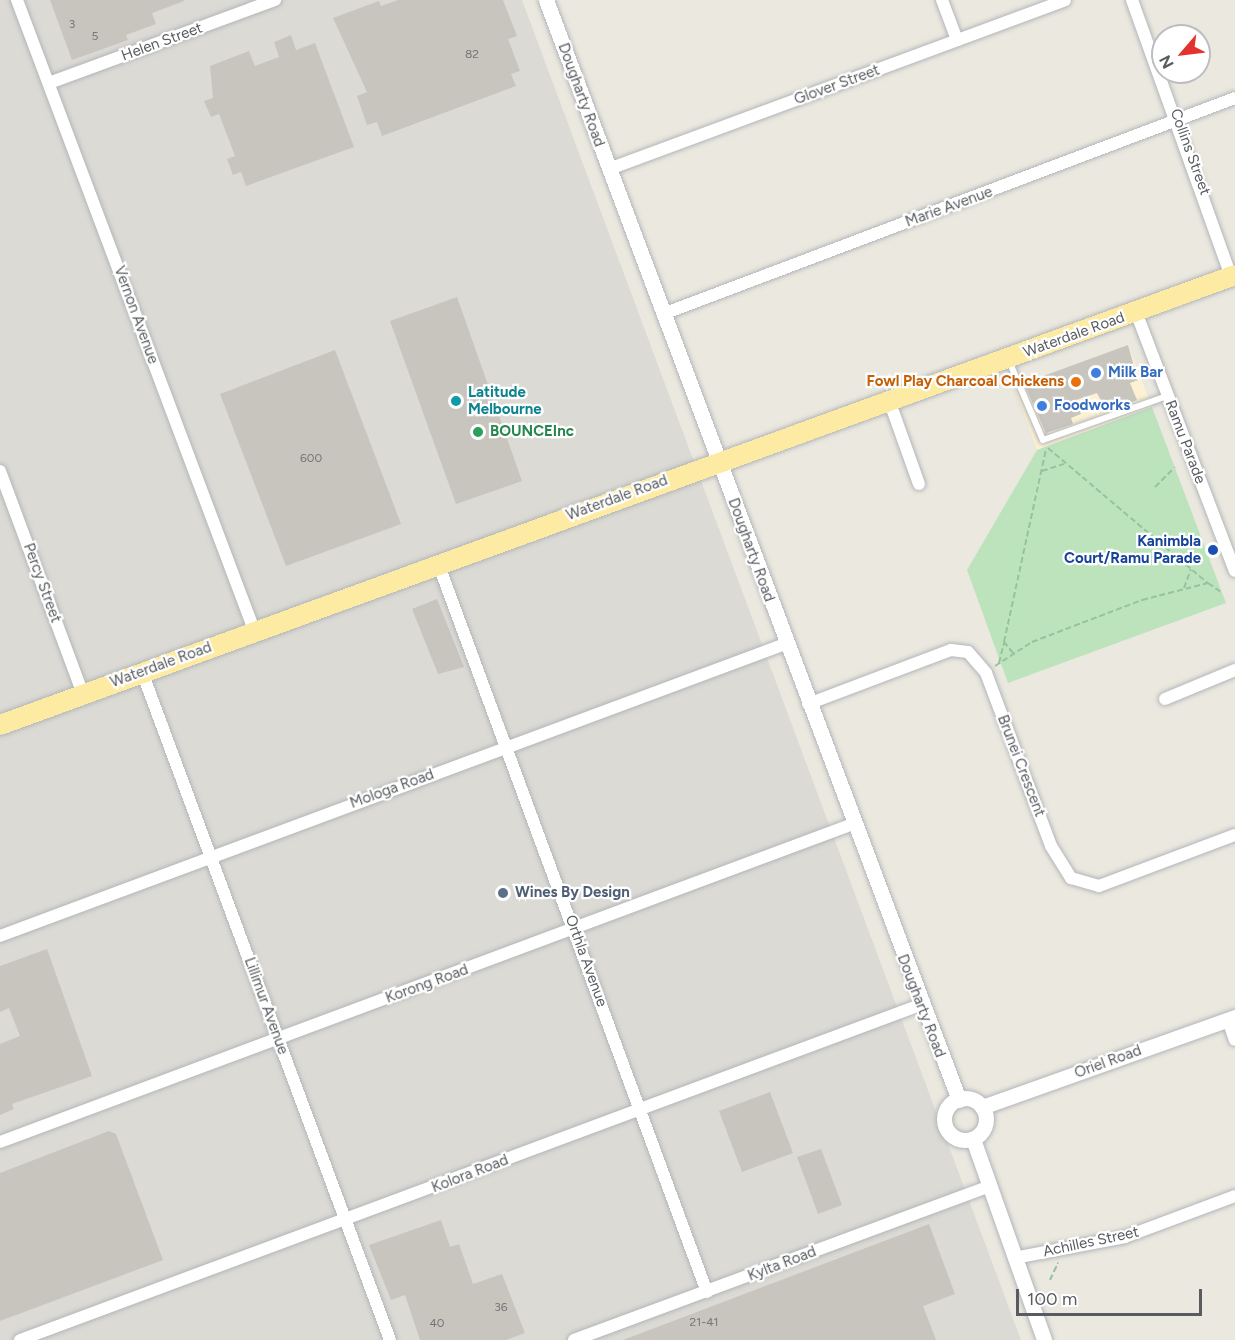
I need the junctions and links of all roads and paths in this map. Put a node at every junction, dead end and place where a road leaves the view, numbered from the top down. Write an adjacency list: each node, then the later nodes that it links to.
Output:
1 (17, 0): 8 (street, Vernon Avenue)
2 (274, 0): 8 (street, Helen Street)
3 (546, 0): 11 (street, Dougharty Road)
4 (942, 0): 7 (street)
5 (1065, 0): 7 (street, Glover Street)
6 (1132, 0): 10 (street, Collins Street)
7 (957, 40): 11 (street, Glover Street)
8 (49, 83): 33 (street, Vernon Avenue)
9 (1235, 98): 10 (street, Marie Avenue)
10 (1180, 122): 12 (street, Collins Street); 14 (street, Marie Avenue)
11 (609, 169): 14 (street, Dougharty Road)
12 (1234, 272): 13 (main road, Waterdale Road)
13 (1136, 312): 15 (main road, Waterdale Road); 16 (street, Ramu Parade)
14 (663, 314): 20 (street, Dougharty Road)
15 (1008, 359): 17 (main road, Waterdale Road); 18 (lane)
16 (1167, 396): 18 (lane); 29 (street, Ramu Parade)
17 (890, 403): 20 (main road, Waterdale Road); 25 (street)
18 (1043, 440): 19 (path)
19 (1046, 447): 21 (path); 24 (path)
20 (718, 463): 27 (main road, Waterdale Road); 35 (street, Dougharty Road)
21 (1065, 463): 24 (path); 28 (path)
22 (1175, 467): 26 (path)
23 (0, 471): 41 (street, Percy Street)
24 (1041, 471): 34 (path)
25 (919, 484)
26 (1155, 487)
27 (438, 563): 33 (main road, Waterdale Road); 45 (street, Orthla Avenue)
28 (1191, 569): 30 (path); 31 (path)
29 (1235, 571)
30 (1208, 583): 31 (path); 32 (path)
31 (1184, 588): 36 (path)
32 (1221, 592)
33 (254, 630): 39 (main road, Waterdale Road)
34 (1004, 642): 36 (path); 37 (path)
35 (785, 644): 43 (street, Dougharty Road); 45 (street, Mologa Road)
36 (1013, 653): 37 (path)
37 (999, 663): 40 (path)
38 (1235, 670): 42 (street)
39 (142, 672): 41 (main road, Waterdale Road); 48 (street, Lillimur Avenue)
40 (986, 673): 43 (street, Brunei Crescent); 47 (street, Brunei Crescent)
41 (83, 694): 44 (main road, Waterdale Road)
42 (1165, 699)
43 (808, 704): 46 (street, Dougharty Road)
44 (0, 725)
45 (507, 748): 48 (street, Mologa Road); 49 (street, Orthla Avenue)
46 (853, 824): 49 (street, Korong Road); 51 (street, Dougharty Road)
47 (1235, 835)
48 (212, 856): 50 (street, Mologa Road); 53 (street, Lillimur Avenue)
49 (575, 929): 53 (street, Korong Road); 57 (street, Orthla Avenue)
50 (0, 936)
51 (920, 1005): 55 (street, Dougharty Road); 57 (street, Kolora Road)
52 (1231, 1018): 54 (street); 56 (street, Oriel Road)
53 (278, 1039): 59 (street, Korong Road); 62 (street, Lillimur Avenue)
54 (1235, 1040)
55 (959, 1100): 56 (street); 58 (street)
56 (982, 1107): 58 (street)
57 (641, 1110): 62 (street, Kolora Road); 66 (street, Orthla Avenue)
58 (973, 1139): 60 (street)
59 (0, 1142)
60 (990, 1186): 63 (street); 66 (street, Kylta Road)
61 (1235, 1196): 63 (street, Achilles Street)
62 (346, 1220): 67 (street, Kolora Road); 68 (street, Lillimur Avenue)
63 (1014, 1258): 70 (street)
64 (1058, 1263): 65 (path)
65 (1050, 1280)
66 (707, 1292): 69 (street, Kylta Road)
67 (20, 1340)
68 (390, 1340)
69 (574, 1340)
70 (1044, 1340)

